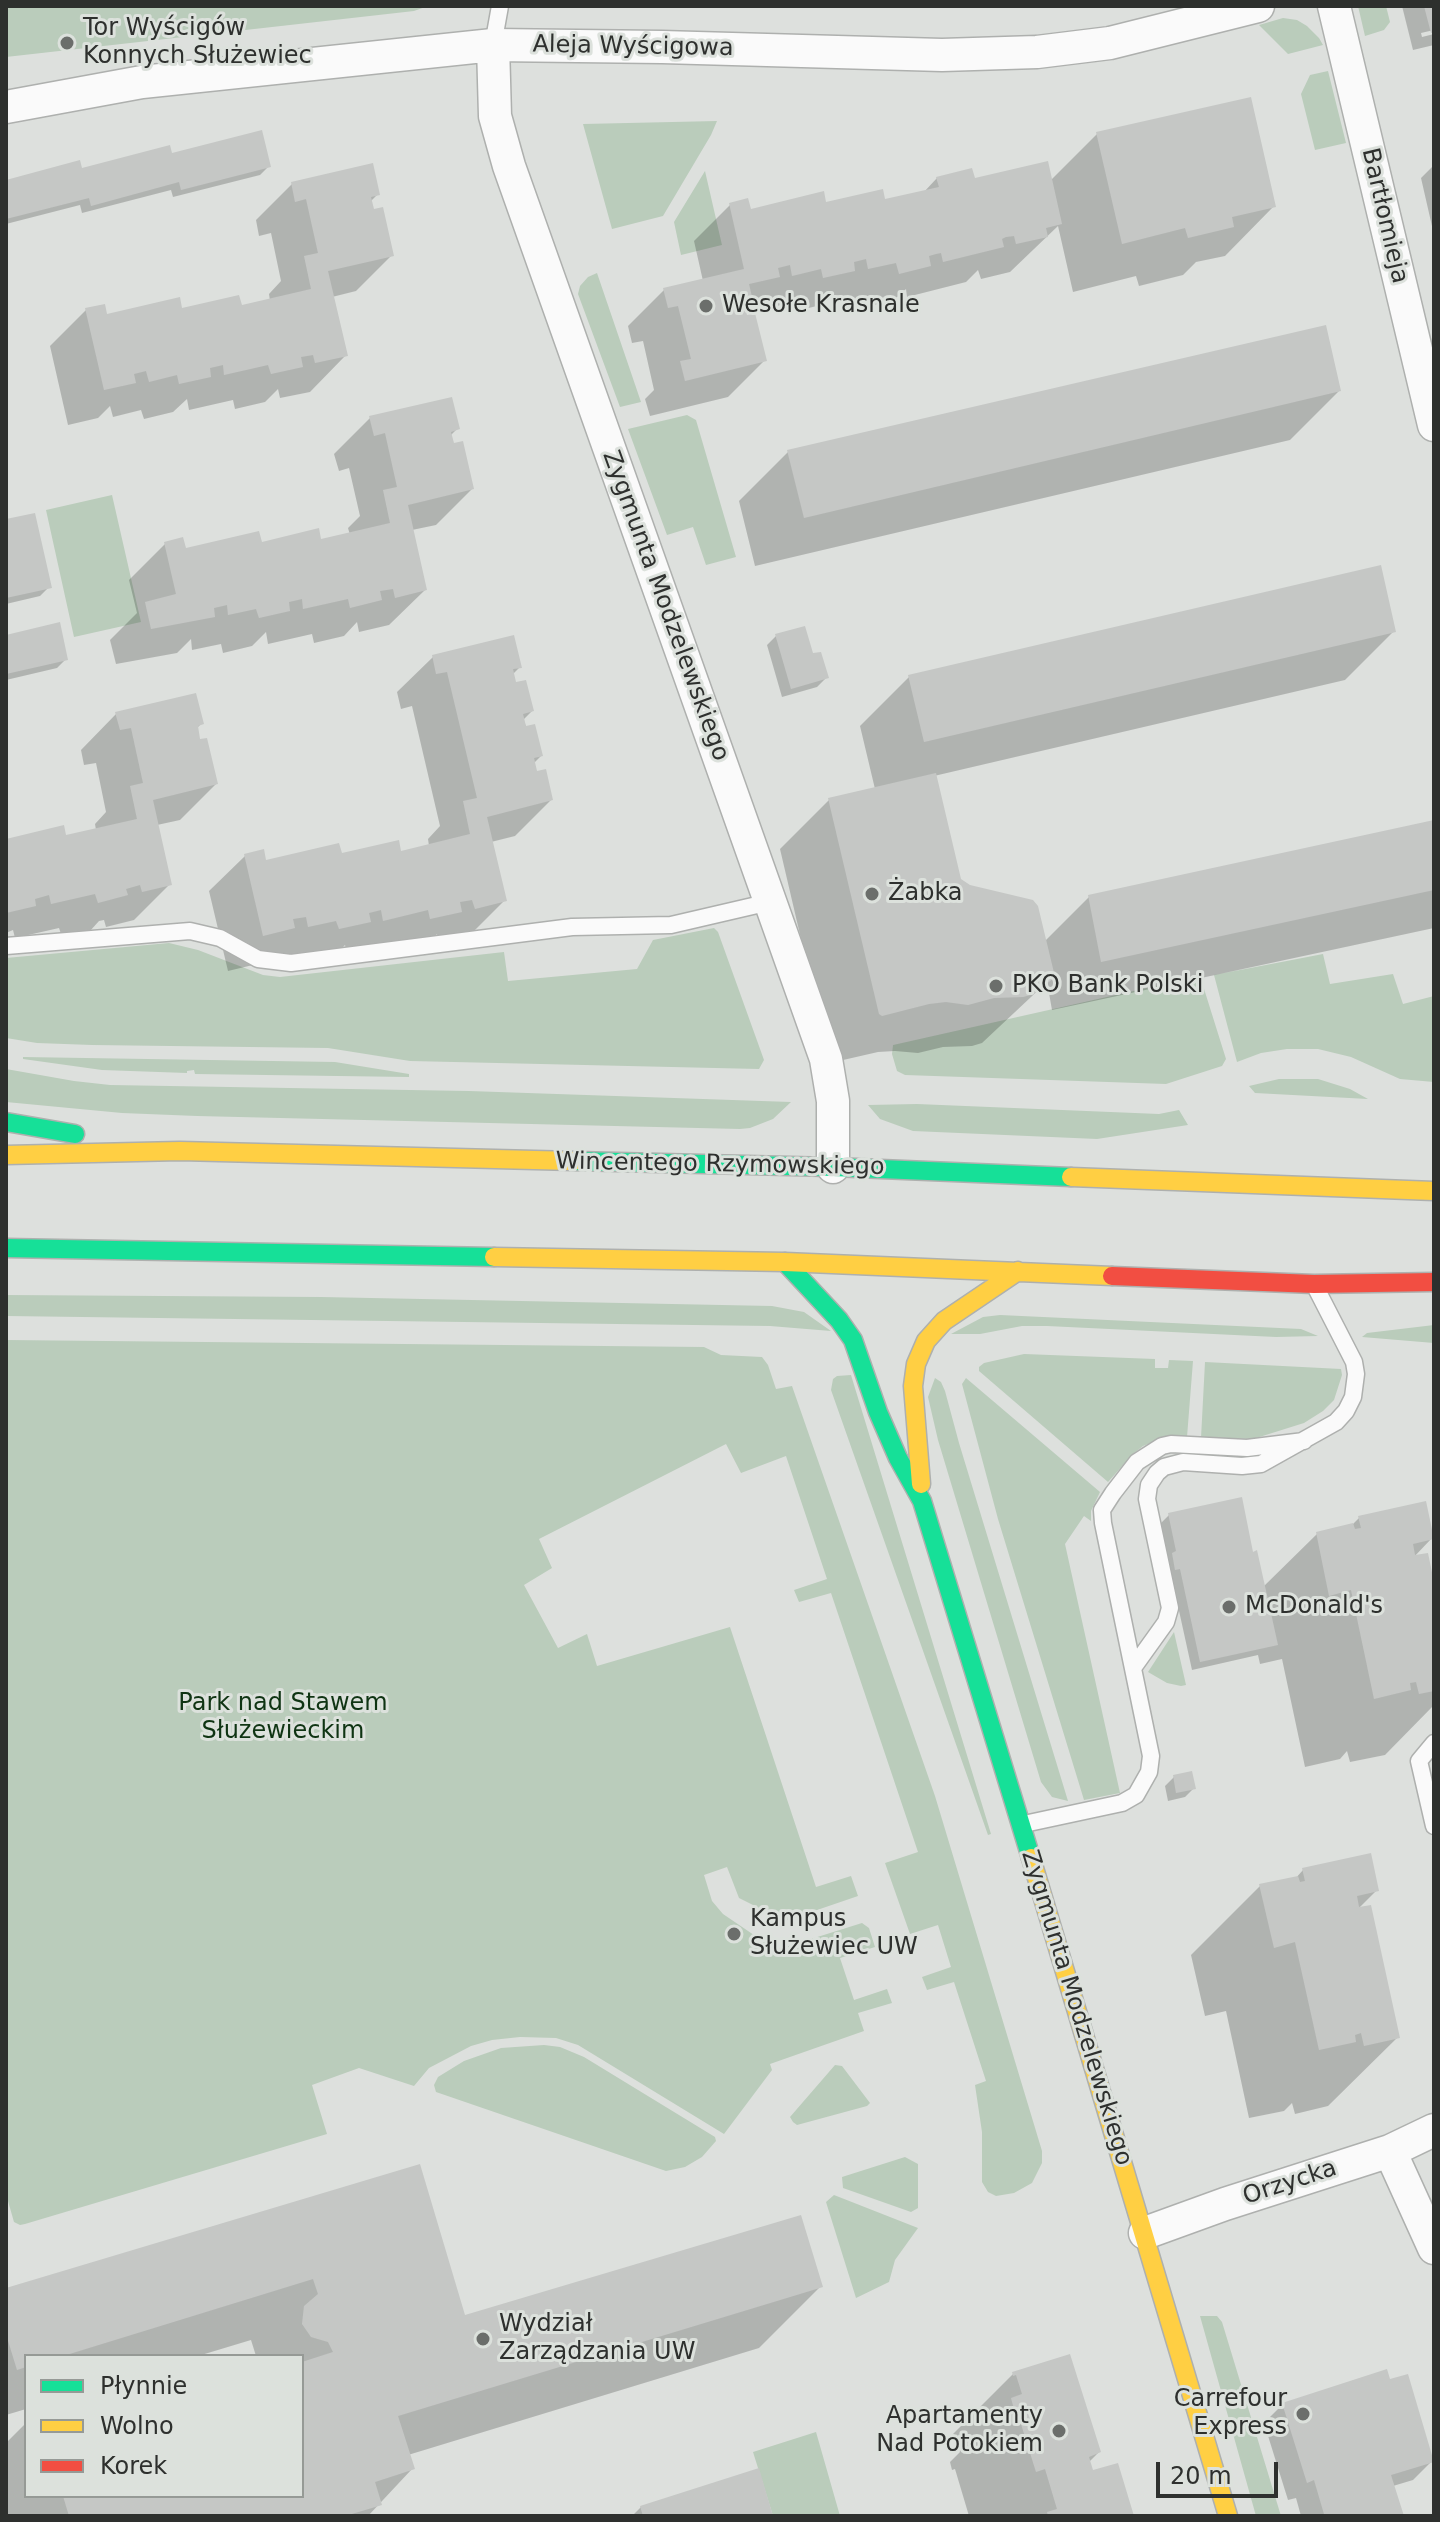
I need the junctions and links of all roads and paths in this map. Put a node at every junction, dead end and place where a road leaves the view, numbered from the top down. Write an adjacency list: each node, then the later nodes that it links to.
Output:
1 (500, 6): 4 (lane)
2 (1258, 6): 4 (street, Aleja Wyścigowa)
3 (1334, 6): 6 (street, Bartłomieja)
4 (493, 45): 5 (street, Aleja Wyścigowa); 7 (street, Zygmunta Modzelewskiego)
5 (6, 107)
6 (1434, 425)
7 (770, 902): 8 (lane); 12 (street, Zygmunta Modzelewskiego)
8 (6, 946)
9 (6, 1122): 10 (main road)
10 (180, 1151): 11 (main road, Wincentego Rzymowskiego); 12 (main road, Wincentego Rzymowskiego)
11 (6, 1155)
12 (833, 1167): 13 (main road, Wincentego Rzymowskiego)
13 (1434, 1191)
14 (6, 1248): 15 (main road)
15 (785, 1262): 16 (main road); 20 (main road, Zygmunta Modzelewskiego)
16 (1018, 1271): 18 (main road); 20 (main road, Zygmunta Modzelewskiego)
17 (1434, 1282): 18 (main road)
18 (1314, 1284): 19 (lane)
19 (1304, 1441): 21 (lane); 21 (lane)
20 (922, 1501): 23 (main road, Zygmunta Modzelewskiego)
21 (1133, 1668): 23 (lane)
22 (1434, 1743): 24 (lane)
23 (1020, 1825): 27 (main road, Zygmunta Modzelewskiego)
24 (1434, 1826)
25 (1434, 2130): 26 (street, Orzycka)
26 (1390, 2151): 27 (street, Orzycka); 28 (street)
27 (1145, 2233): 29 (main road, Zygmunta Modzelewskiego)
28 (1434, 2248)
29 (1228, 2516)

